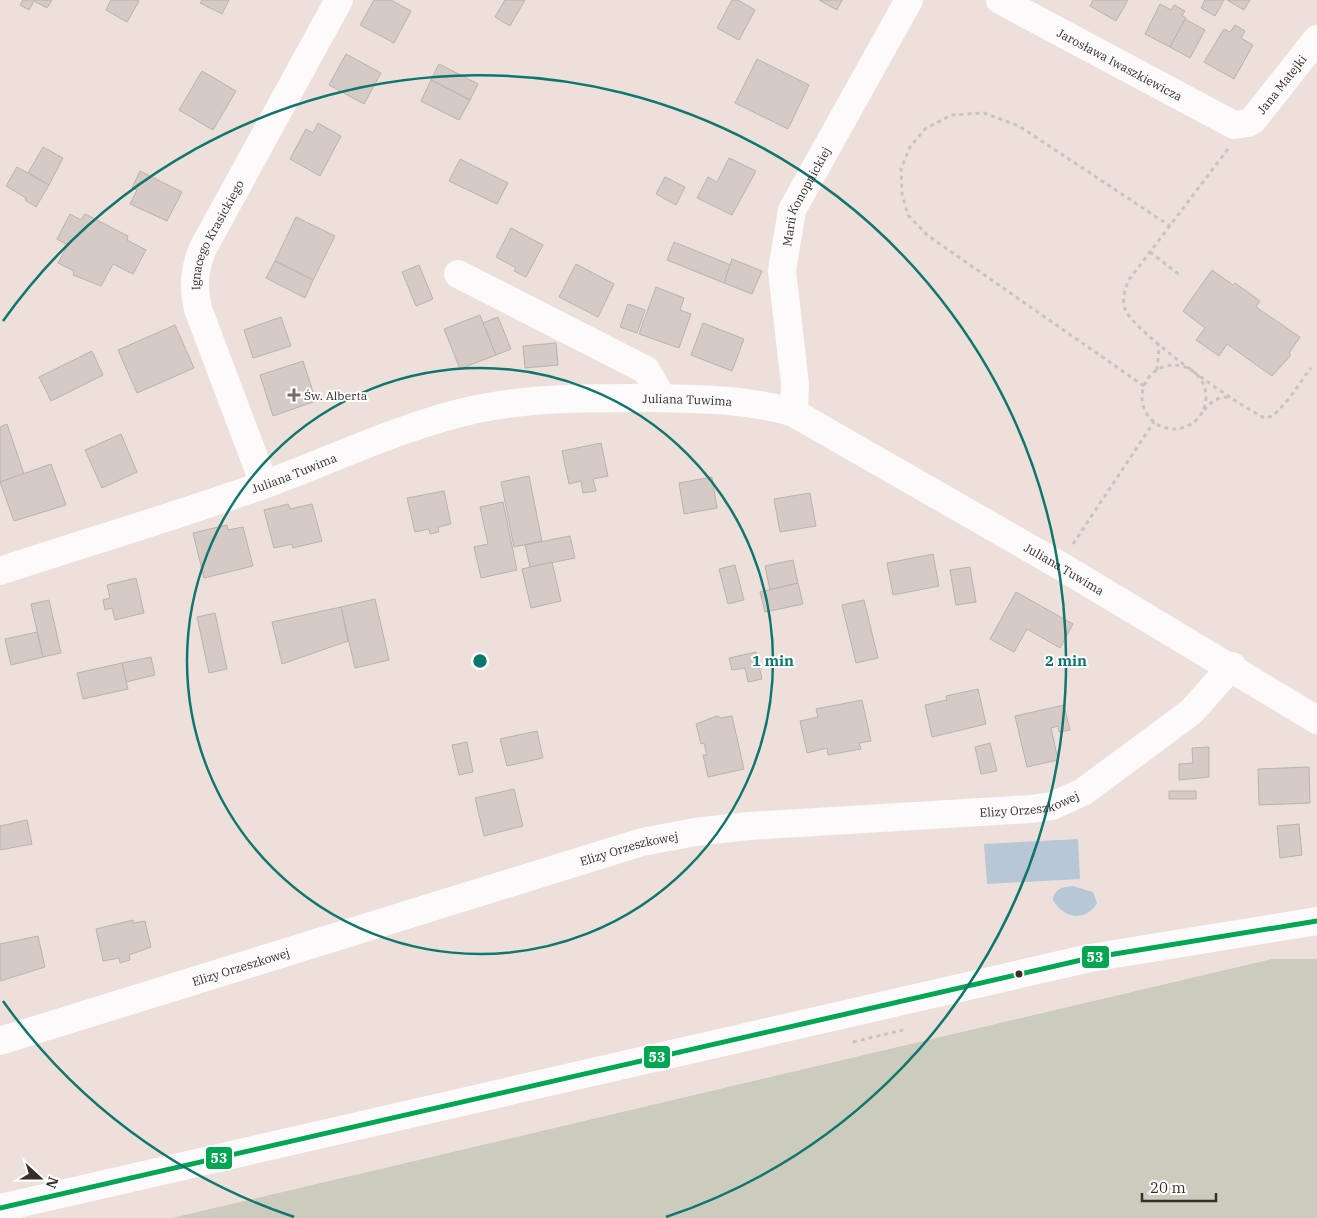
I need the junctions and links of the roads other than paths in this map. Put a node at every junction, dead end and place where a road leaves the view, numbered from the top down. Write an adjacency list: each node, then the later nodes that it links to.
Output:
1 (339, 0): 9 (street, Ignacego Krasickiego)
2 (908, 0): 8 (street, Marii Konopnickiej)
3 (1000, 0): 5 (street, Jarosława Iwaszkiewicza)
4 (1317, 38): 5 (street, Jana Matejki)
5 (1244, 124)
6 (458, 274): 7 (street)
7 (662, 398): 8 (street, Juliana Tuwima); 9 (street, Juliana Tuwima)
8 (794, 413): 11 (street, Juliana Tuwima)
9 (264, 484): 10 (street, Juliana Tuwima)
10 (0, 571)
11 (1232, 666): 12 (street, Juliana Tuwima); 14 (street, Elizy Orzeszkowej)
12 (1317, 720)
13 (1317, 921): 15 (street)
14 (0, 1041)
15 (0, 1208)

